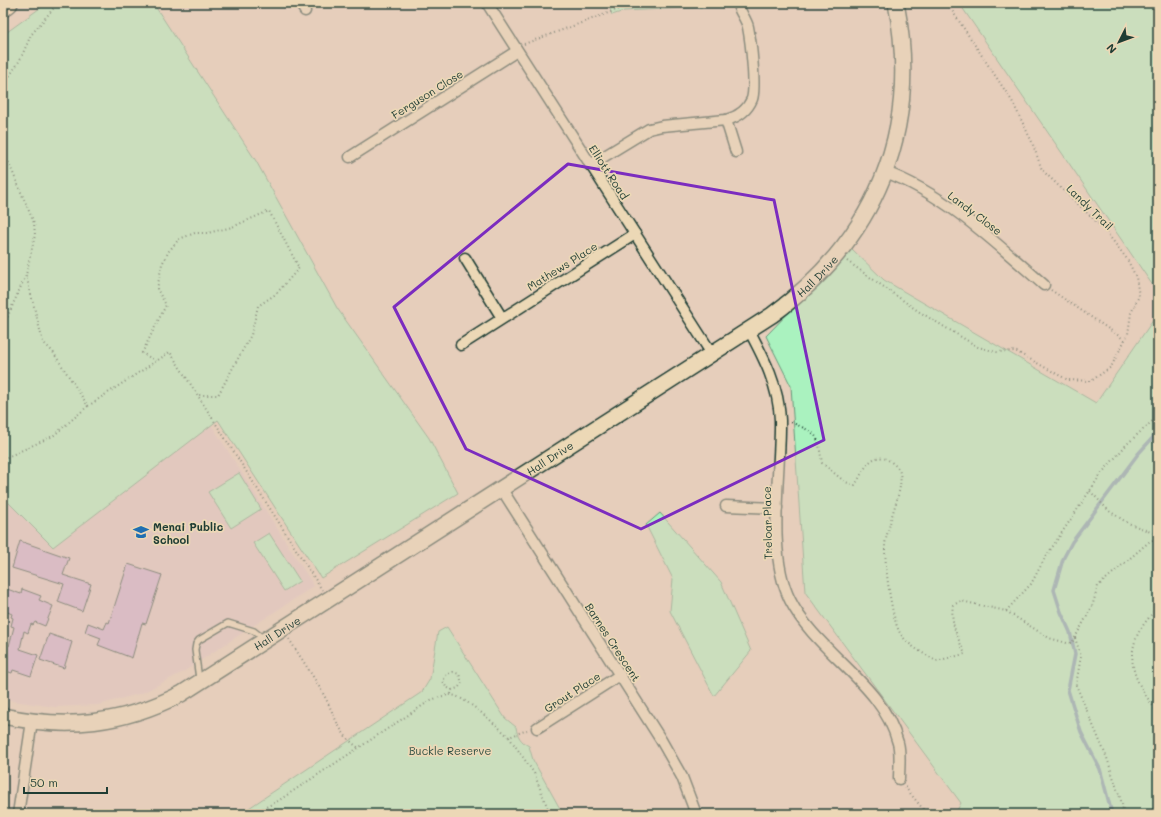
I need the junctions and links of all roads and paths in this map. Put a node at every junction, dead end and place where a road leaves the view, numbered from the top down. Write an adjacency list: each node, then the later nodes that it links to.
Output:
1 (8, 3): 7 (highway)
2 (58, 3): 10 (path)
3 (487, 3): 9 (street, Elliott Road)
4 (660, 3): 9 (path)
5 (896, 3): 17 (street, Hall Drive)
6 (947, 3): 26 (path, Landy Trail)
7 (3, 7)
8 (740, 10): 12 (street)
9 (516, 49): 15 (street, Ferguson Close); 16 (street, Elliott Road)
10 (3, 82): 11 (path)
11 (3, 86)
12 (726, 120): 14 (street); 16 (street)
13 (3, 138): 21 (path)
14 (736, 152)
15 (350, 157)
16 (590, 165): 18 (street, Elliott Road)
17 (884, 172): 19 (street, Hall Drive); 22 (street, Landy Close)
18 (635, 234): 23 (street, Mathews Place); 28 (street, Elliott Road)
19 (838, 255): 25 (street, Hall Drive); 26 (path, Landy Trail)
20 (464, 258): 23 (street)
21 (26, 275): 24 (path); 31 (path)
22 (1044, 285): 26 (path)
23 (502, 318): 27 (street, Mathews Place)
24 (3, 327)
25 (749, 330): 28 (street, Hall Drive); 33 (street, Treloar Place)
26 (1125, 340)
27 (461, 345)
28 (712, 354): 35 (street, Hall Drive)
29 (156, 361): 30 (path); 30 (path); 31 (path)
30 (198, 396): 41 (path)
31 (88, 406): 34 (path)
32 (1158, 416): 36 (path)
33 (780, 419): 38 (street, Treloar Place); 43 (path)
34 (3, 459)
35 (501, 488): 41 (street, Hall Drive); 47 (street, Barnes Crescent)
36 (1090, 491): 39 (path); 43 (path)
37 (726, 506): 38 (street)
38 (777, 508): 57 (street, Treloar Place)
39 (1158, 535)
40 (1158, 538): 45 (path)
41 (328, 600): 44 (street, Hall Drive)
42 (1158, 606): 51 (path)
43 (1006, 611): 45 (path)
44 (282, 628): 46 (street, Hall Drive); 56 (path)
45 (1076, 638): 63 (path)
46 (264, 640): 48 (street, Hall Drive); 48 (lane)
47 (620, 675): 54 (street, Grout Place); 61 (street, Barnes Crescent)
48 (200, 682): 53 (street, Hall Drive)
49 (452, 690): 49 (path); 50 (path)
50 (450, 694): 55 (path); 56 (path)
51 (1158, 713)
52 (3, 716): 53 (street, Hall Drive)
53 (32, 721): 58 (street)
54 (537, 728): 55 (path)
55 (508, 737): 60 (path)
56 (359, 748): 59 (path)
57 (899, 779): 62 (path)
58 (18, 814)
59 (252, 814)
60 (550, 814)
61 (696, 814)
62 (927, 814)
63 (1121, 814)

